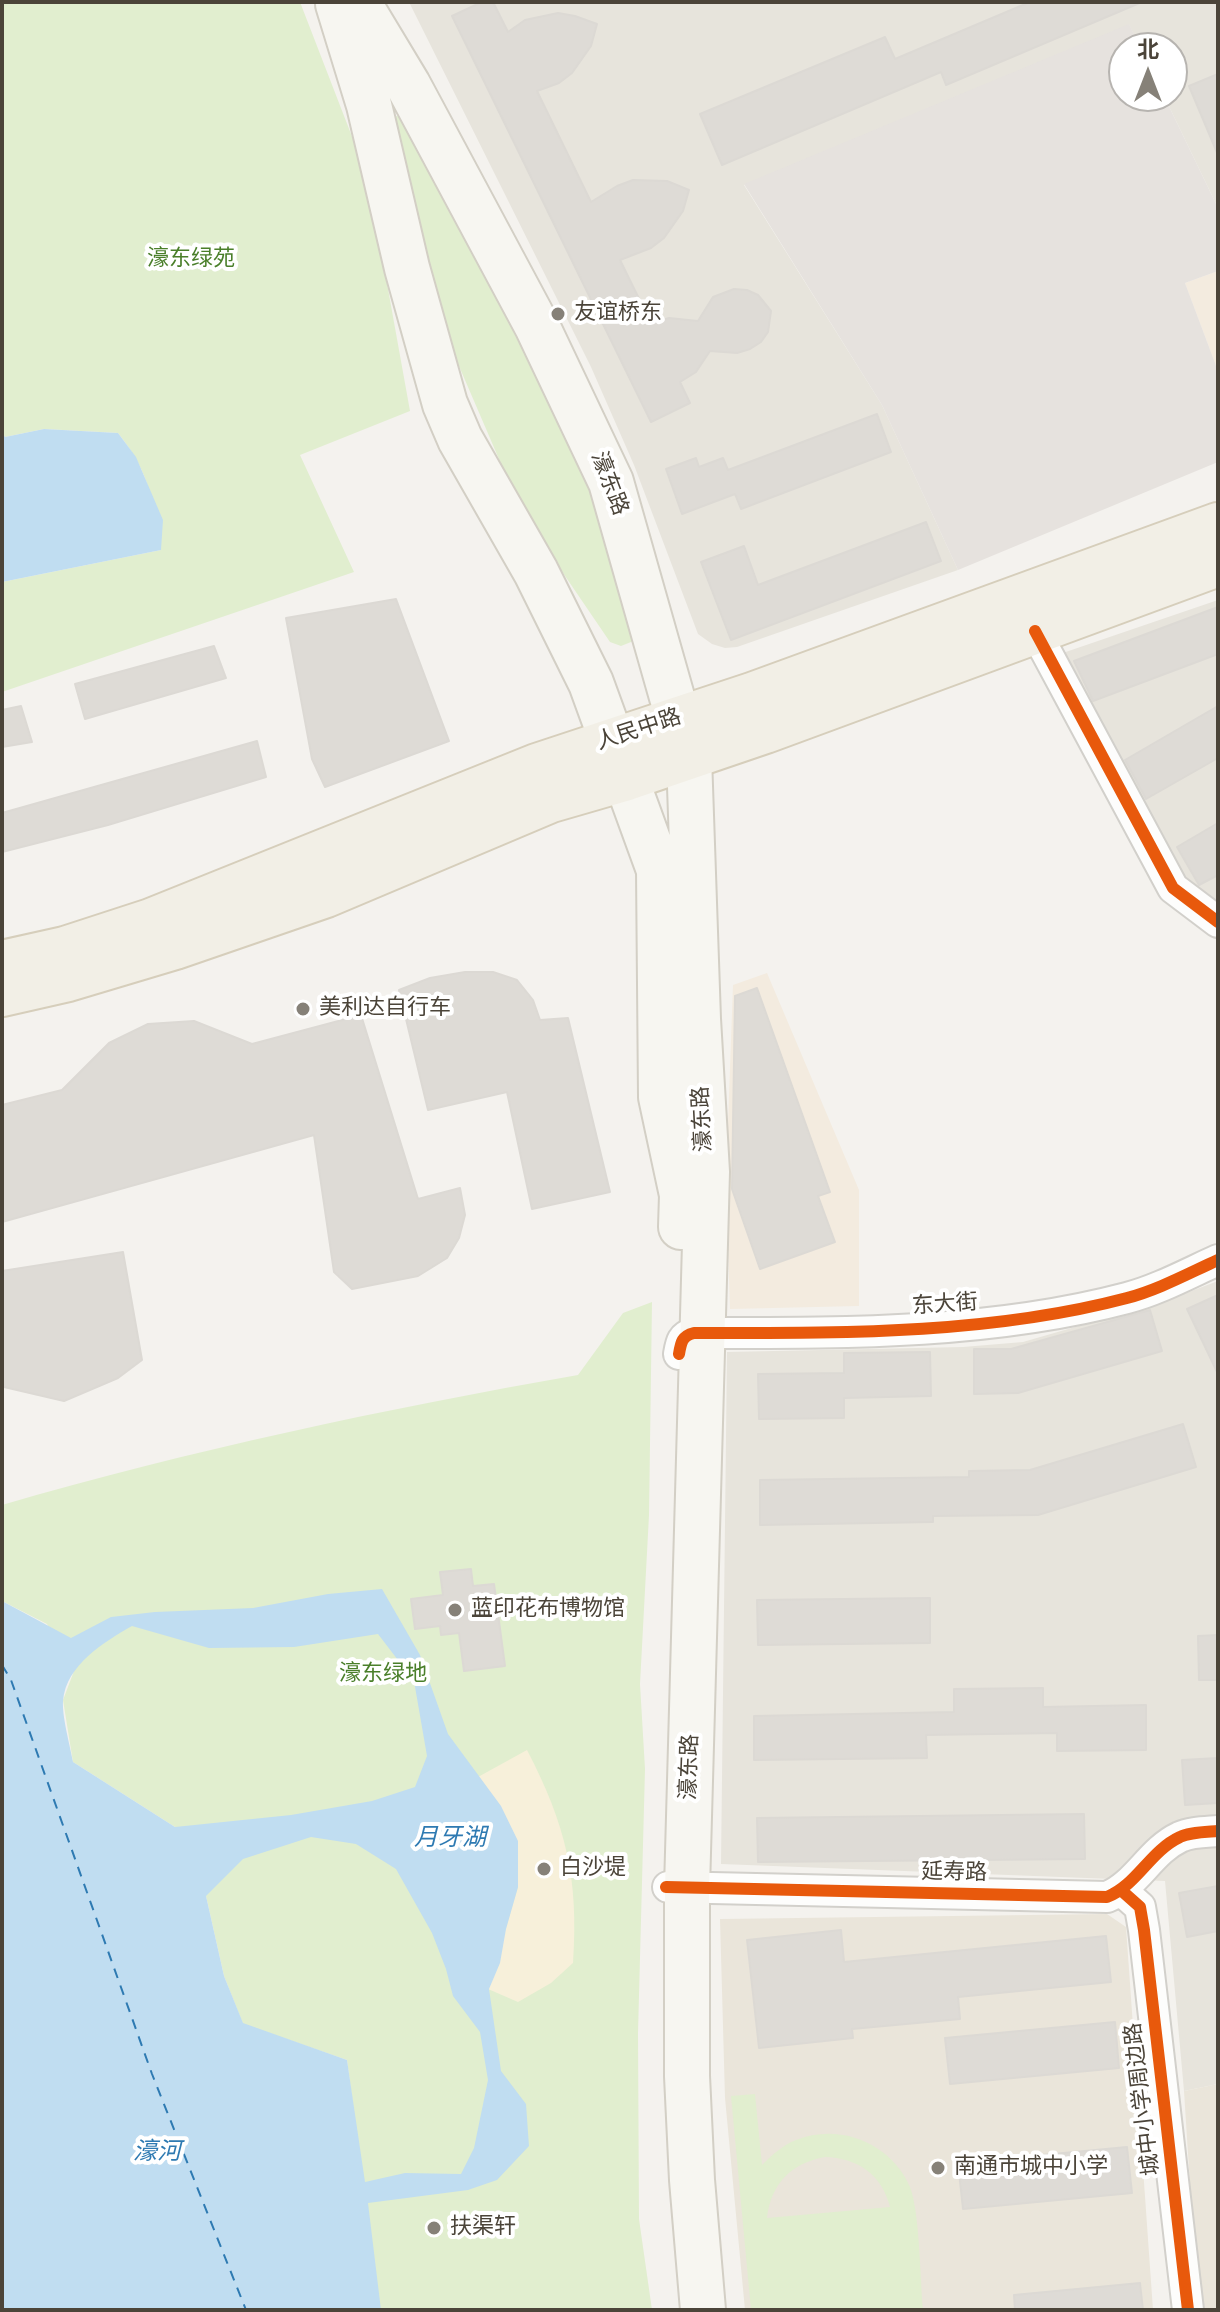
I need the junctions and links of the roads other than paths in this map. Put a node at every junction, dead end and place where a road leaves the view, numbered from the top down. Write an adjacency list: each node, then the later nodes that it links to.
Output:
1 (337, 2): 7 (main road, 濠东路)
2 (358, 2): 6 (main road, 濠东路)
3 (1218, 525): 6 (main road, 人民中路)
4 (1218, 564): 5 (main road, 人民中路)
5 (1035, 631): 6 (main road, 人民中路); 8 (street)
6 (684, 738): 7 (main road, 人民中路); 13 (main road, 濠东路)
7 (620, 758): 10 (main road, 人民中路); 13 (main road, 濠东路)
8 (1218, 922)
9 (2, 963): 10 (main road)
10 (66, 964): 11 (main road)
11 (2, 994)
12 (1218, 1260): 13 (street, 东大街)
13 (691, 1343): 15 (main road, 濠东路)
14 (1218, 1831): 16 (street)
15 (676, 1887): 16 (street, 延寿路); 17 (main road, 濠东路); 18 (main road, 濠东路)
16 (1122, 1891): 19 (street, 城中小学周边路)
17 (682, 2310)
18 (703, 2310)
19 (1188, 2310)

